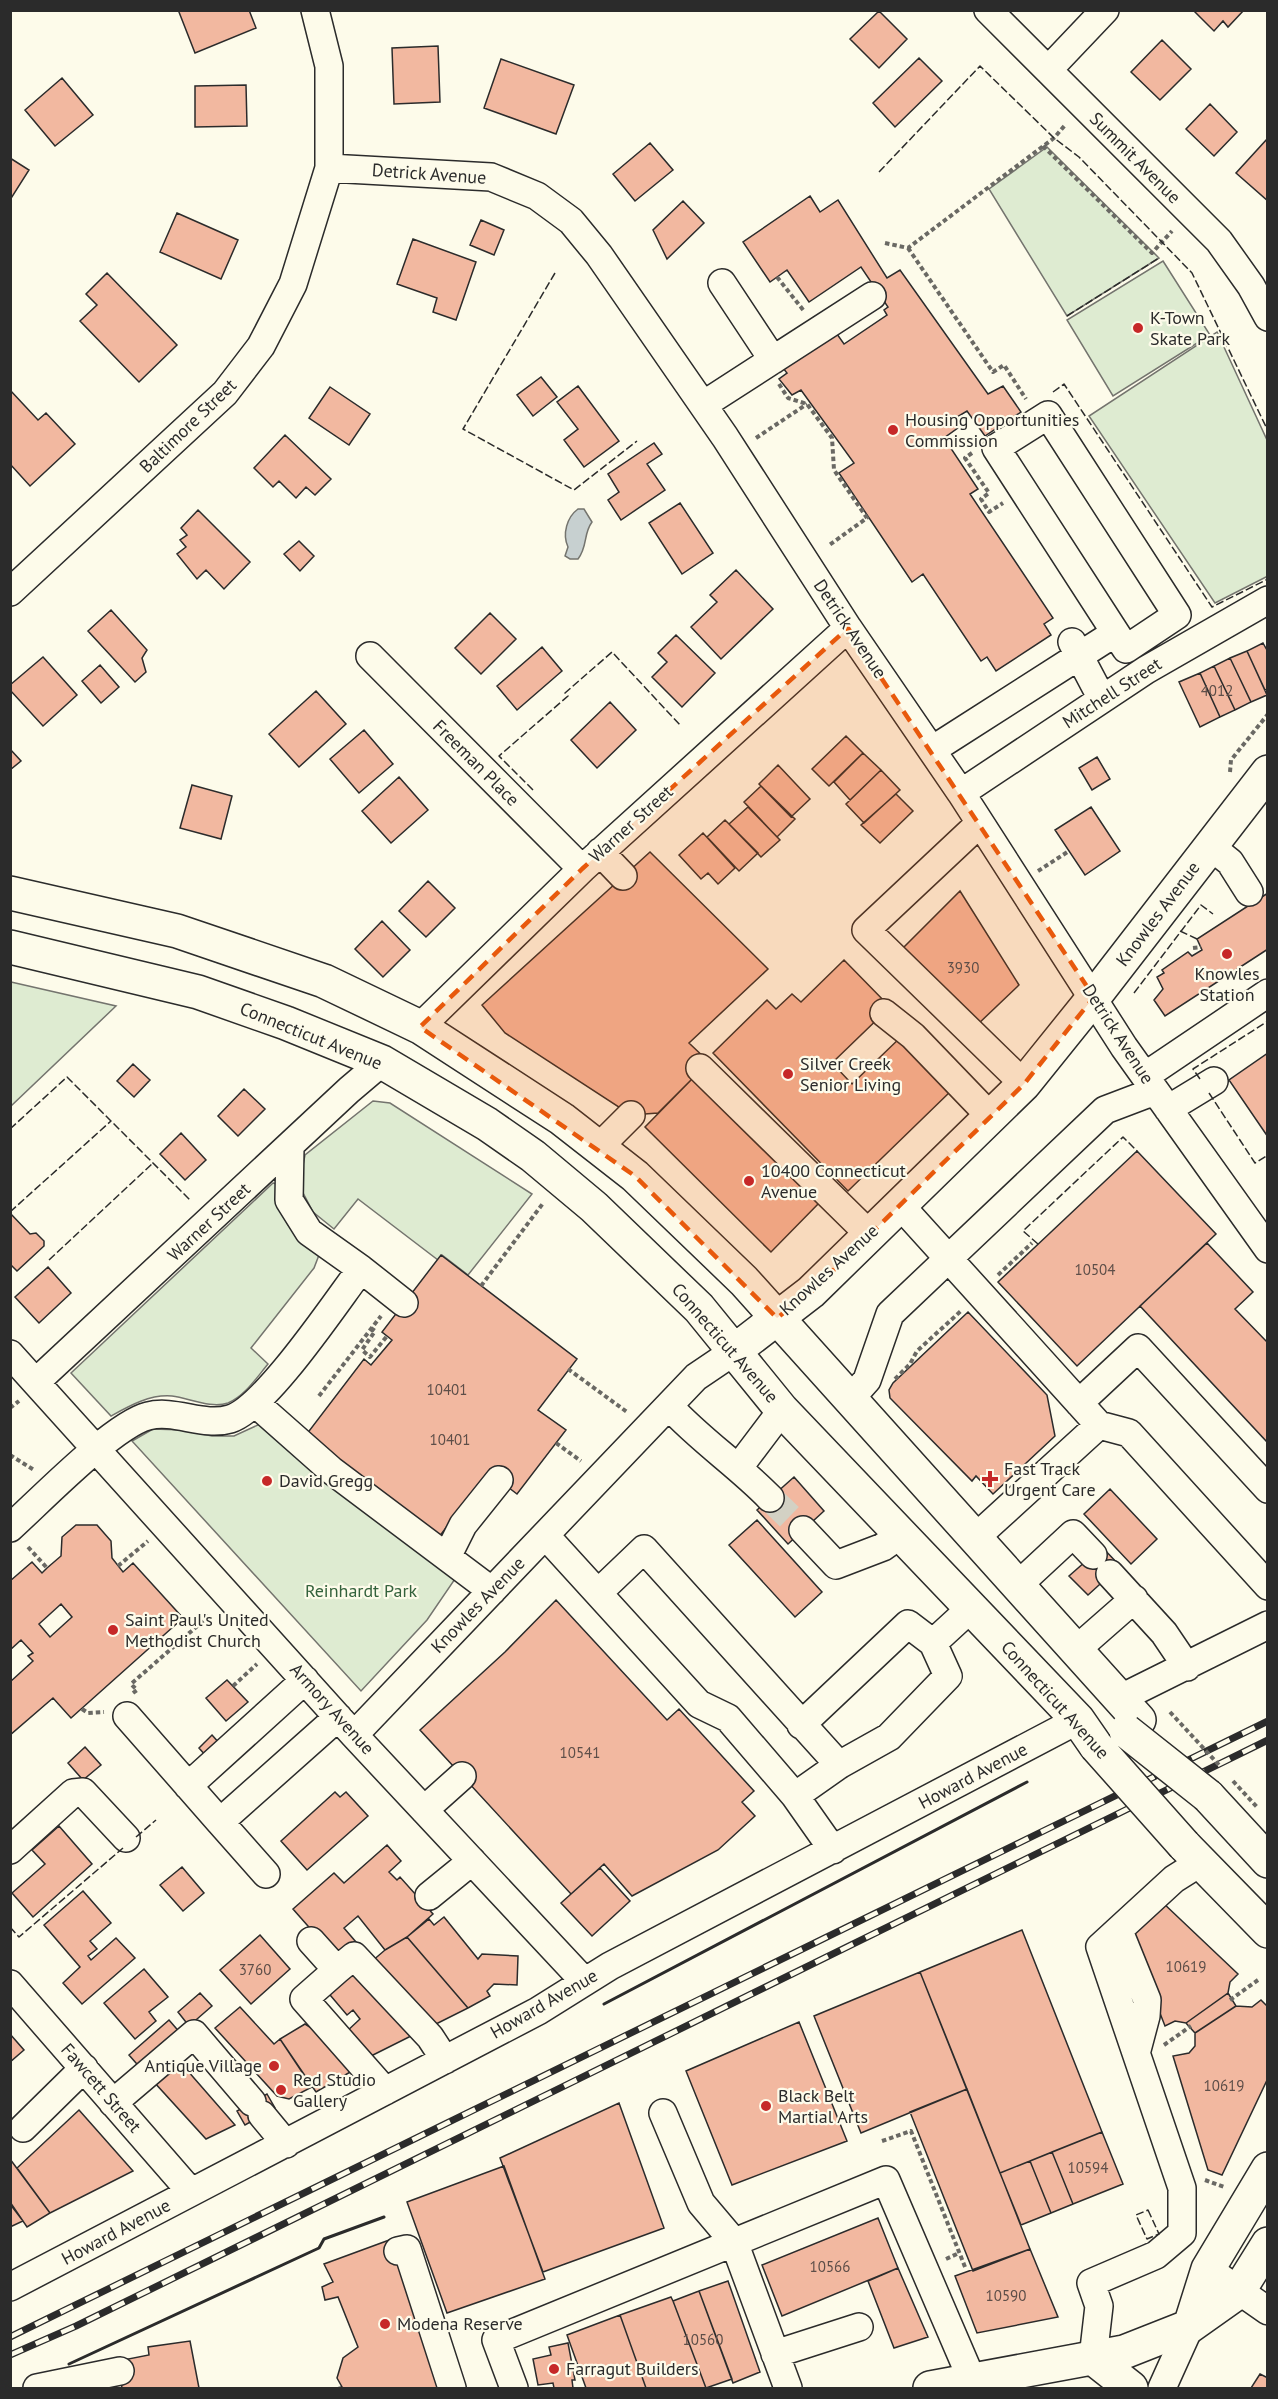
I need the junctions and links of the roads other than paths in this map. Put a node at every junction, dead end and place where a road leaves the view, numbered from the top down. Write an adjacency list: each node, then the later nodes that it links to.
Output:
1 (315, 10): 5 (street, Baltimore Street)
2 (988, 10): 4 (street, Summit Avenue)
3 (1105, 10): 4 (street)
4 (1048, 70): 8 (street, Summit Avenue)
5 (329, 168): 10 (street, Detrick Avenue); 11 (street, Baltimore Street)
6 (722, 284): 9 (street)
7 (872, 296): 9 (street)
8 (1268, 317)
9 (773, 369): 10 (street)
10 (703, 405): 13 (street, Detrick Avenue)
11 (10, 592)
12 (1268, 600): 16 (street, Mitchell Street)
13 (848, 628): 17 (street, Detrick Avenue); 22 (street, Warner Street)
14 (1119, 639): 14 (street); 16 (street)
15 (370, 656): 22 (street, Freeman Place)
16 (1085, 668): 17 (street); 19 (street, Mitchell Street)
17 (932, 750): 19 (street, Detrick Avenue)
18 (1268, 772): 21 (main road, Knowles Avenue)
19 (961, 793): 20 (street, Detrick Avenue)
20 (980, 823): 28 (street, Detrick Avenue); 34 (street)
21 (1210, 846): 24 (street); 28 (main road, Knowles Avenue)
22 (591, 860): 23 (street, Freeman Place); 30 (street, Warner Street)
23 (623, 876)
24 (1248, 892)
25 (10, 894): 30 (main road)
26 (10, 947): 31 (main road, Connecticut Avenue)
27 (1268, 993): 35 (street)
28 (1094, 997): 34 (main road, Knowles Avenue); 35 (street, Detrick Avenue)
29 (884, 1013): 37 (street)
30 (420, 1027): 39 (main road)
31 (382, 1062): 38 (street, Warner Street); 47 (main road, Connecticut Avenue)
32 (700, 1068): 41 (street)
33 (1214, 1081): 35 (street)
34 (1024, 1084): 37 (main road, Knowles Avenue)
35 (1156, 1092): 42 (street, Detrick Avenue); 43 (street)
36 (631, 1115): 39 (street)
37 (990, 1116): 40 (main road, Knowles Avenue)
38 (290, 1147): 44 (street); 49 (street, Warner Street)
39 (599, 1147): 46 (main road)
40 (900, 1205): 41 (main road, Knowles Avenue); 43 (street)
41 (869, 1234): 46 (main road, Knowles Avenue)
42 (1268, 1250)
43 (948, 1259): 50 (street); 52 (street)
44 (360, 1269): 45 (street); 51 (street)
45 (394, 1308)
46 (777, 1318): 47 (main road, Knowles Avenue); 50 (main road)
47 (734, 1352): 53 (street, Knowles Avenue); 54 (main road, Connecticut Avenue)
48 (10, 1354): 49 (street, Armory Avenue)
49 (36, 1382): 56 (street, Armory Avenue)
50 (850, 1399): 65 (main road)
51 (255, 1403): 56 (street); 66 (street)
52 (1079, 1403): 55 (street); 59 (street)
53 (669, 1406): 57 (street); 62 (street, Knowles Avenue)
54 (782, 1410): 57 (street); 63 (main road, Connecticut Avenue)
55 (1099, 1425): 65 (street); 67 (street)
56 (97, 1449): 64 (street); 77 (street, Armory Avenue)
57 (739, 1467): 60 (street)
58 (499, 1480): 66 (street)
59 (1268, 1489)
60 (770, 1498)
61 (803, 1530): 63 (street)
62 (545, 1535): 69 (street, Knowles Avenue); 70 (street)
63 (900, 1535): 72 (main road, Connecticut Avenue)
64 (18, 1536)
65 (974, 1539): 68 (main road)
66 (447, 1557): 69 (street)
67 (1265, 1578)
68 (1017, 1586): 71 (street); 75 (main road)
69 (492, 1591): 81 (street, Knowles Avenue)
70 (599, 1592): 80 (street); 86 (street)
71 (1134, 1599): 75 (street); 76 (street)
72 (982, 1619): 74 (street); 79 (main road); 82 (main road, Connecticut Avenue)
73 (1268, 1625): 76 (street)
74 (933, 1643): 80 (street); 83 (street)
75 (1077, 1649): 79 (main road)
76 (1187, 1667): 79 (street)
77 (305, 1680): 81 (street, Armory Avenue); 85 (street)
78 (128, 1706): 85 (street)
79 (1139, 1715): 82 (main road); 92 (main road, bridge)
80 (801, 1725): 83 (street)
81 (346, 1726): 87 (street, Armory Avenue); 88 (street, Knowles Avenue)
82 (1087, 1733): 91 (street, Howard Avenue); 93 (main road, Connecticut Avenue, bridge)
83 (839, 1765): 86 (street)
84 (462, 1776): 87 (street)
85 (188, 1786): 88 (street)
86 (795, 1796): 91 (street)
87 (424, 1810): 94 (street, Armory Avenue)
88 (220, 1822): 95 (street)
89 (126, 1839): 90 (street)
90 (10, 1850)
91 (833, 1850): 100 (street, Howard Avenue)
92 (1264, 1852)
93 (1192, 1853): 97 (main road, Connecticut Avenue); 121 (street)
94 (472, 1862): 96 (street); 100 (street, Armory Avenue)
95 (266, 1874)
96 (429, 1896)
97 (1268, 1931)
98 (310, 1941): 99 (street)
99 (337, 1970): 102 (street); 104 (street)
100 (584, 1981): 102 (street, Howard Avenue)
101 (14, 1994): 103 (street, Fawcett Street)
102 (445, 2060): 104 (street, Howard Avenue)
103 (84, 2068): 105 (street, Fawcett Street); 107 (street)
104 (385, 2091): 108 (street, Howard Avenue)
105 (113, 2103): 108 (street); 110 (street, Fawcett Street)
106 (663, 2113): 111 (street)
107 (23, 2128)
108 (286, 2144): 110 (street, Howard Avenue)
109 (1268, 2169): 114 (main road)
110 (191, 2192): 115 (street, Howard Avenue)
111 (734, 2242): 120 (street); 123 (street); 126 (street)
112 (1268, 2244): 116 (main road)
113 (398, 2251): 125 (street)
114 (1208, 2270): 116 (street); 118 (main road)
115 (10, 2288)
116 (1238, 2292): 117 (street); 118 (main road)
117 (1268, 2311)
118 (1190, 2326): 121 (main road); 130 (street)
119 (859, 2327): 120 (street)
120 (775, 2354): 127 (street)
121 (1093, 2358): 123 (main road); 129 (main road)
122 (120, 2371): 124 (street)
123 (972, 2380): 128 (main road)
124 (37, 2388)
125 (452, 2388)
126 (514, 2388)
127 (788, 2388)
128 (930, 2388)
129 (1131, 2388)
130 (1162, 2388)

